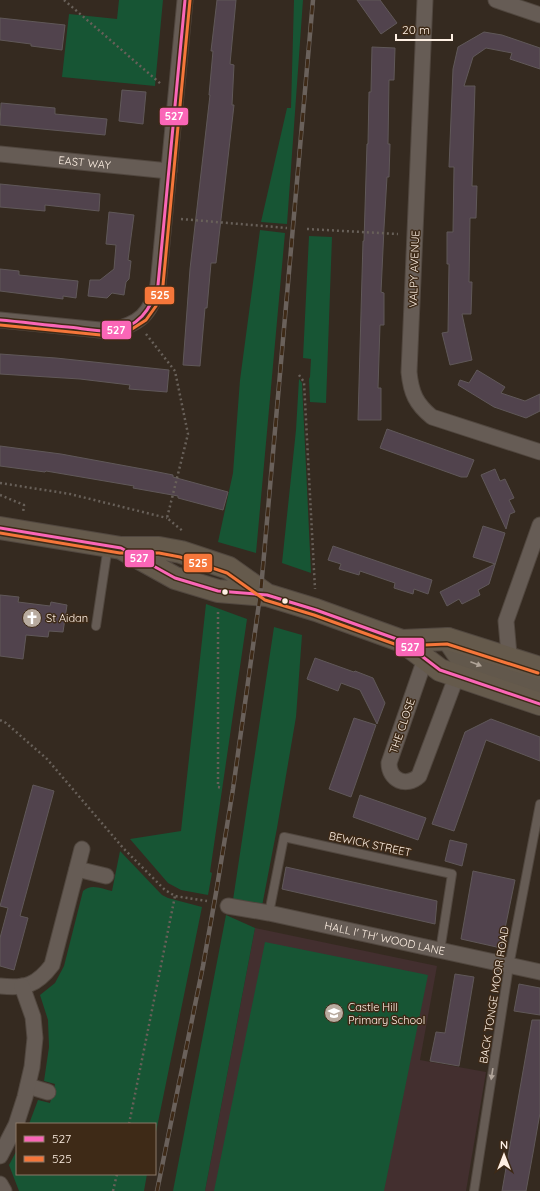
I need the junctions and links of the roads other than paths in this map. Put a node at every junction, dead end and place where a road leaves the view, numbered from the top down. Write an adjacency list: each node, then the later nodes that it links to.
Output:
1 (185, 0): 6 (street)
2 (425, 0): 8 (street, VALPY AVENUE)
3 (496, 0): 4 (street)
4 (540, 15)
5 (0, 154): 6 (street, EAST WAY)
6 (169, 171): 7 (street)
7 (0, 320)
8 (540, 452)
9 (540, 525): 15 (street)
10 (0, 528): 11 (highway)
11 (115, 547): 12 (lane); 13 (highway)
12 (96, 626)
13 (402, 642): 14 (highway); 15 (highway, one-way to 15)
14 (426, 659): 17 (highway); 17 (street, THE CLOSE)
15 (510, 667): 16 (highway); 18 (main road)
16 (540, 668)
17 (457, 675): 19 (highway)
18 (540, 686)
19 (540, 704)
20 (540, 804): 27 (lane, BACK TONGE MOOR ROAD)
21 (82, 848): 22 (street)
22 (77, 869): 23 (street); 30 (street)
23 (106, 876)
24 (228, 906): 25 (street, HALL I' TH' WOOD LANE)
25 (269, 913): 26 (street, HALL I' TH' WOOD LANE); 26 (lane, BEWICK STREET)
26 (440, 951): 27 (street, HALL I' TH' WOOD LANE)
27 (509, 966): 28 (street, HALL I' TH' WOOD LANE); 38 (lane, BACK TONGE MOOR ROAD, one-way to 38)
28 (540, 972)
29 (0, 986): 30 (street)
30 (22, 986): 31 (street)
31 (28, 1086): 32 (street); 33 (street)
32 (48, 1092)
33 (17, 1123)
34 (16, 1125): 35 (street)
35 (0, 1156)
36 (0, 1184): 37 (street)
37 (4, 1191)
38 (474, 1191)

